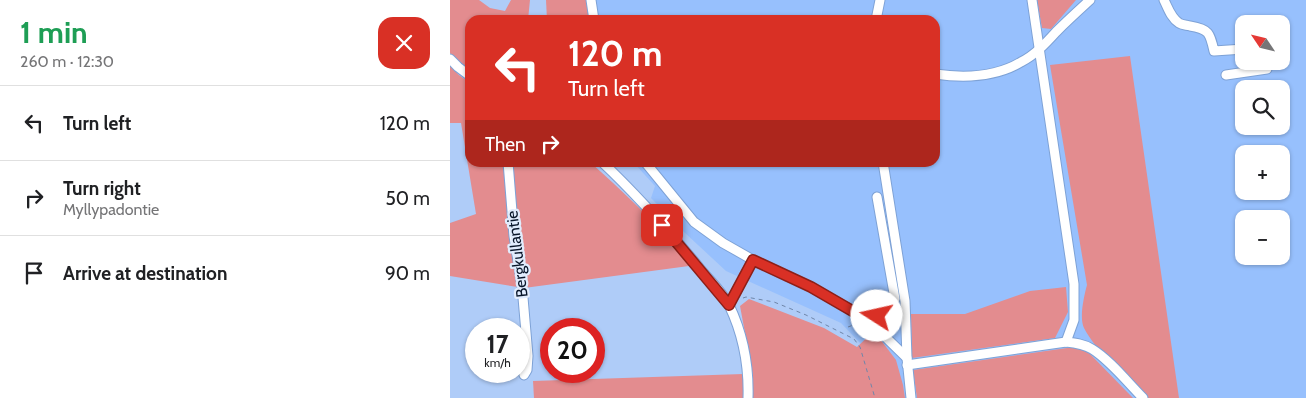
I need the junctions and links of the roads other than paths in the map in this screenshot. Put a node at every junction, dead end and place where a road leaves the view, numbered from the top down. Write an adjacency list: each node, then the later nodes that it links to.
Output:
1 (591, 0): 6 (street)
2 (880, 0): 7 (street)
3 (1032, 0): 8 (street)
4 (1090, 0): 8 (street)
5 (1164, 0): 9 (street)
6 (593, 15)
7 (877, 15)
8 (1040, 48): 13 (street); 24 (street)
9 (1235, 50)
10 (450, 59): 12 (street)
11 (1260, 70): 14 (street)
12 (465, 73)
13 (940, 75)
14 (1226, 75)
15 (508, 167): 22 (street, Bergkullantie)
16 (607, 167): 21 (street)
17 (649, 167): 20 (street)
18 (884, 167): 25 (street)
19 (877, 197): 23 (street)
20 (753, 260): 21 (street); 23 (street)
21 (729, 305): 26 (street)
22 (525, 318)
23 (868, 320): 25 (street)
24 (1066, 342): 25 (street); 28 (street)
25 (907, 362): 27 (street)
26 (748, 398)
27 (911, 398)
28 (1143, 398)

